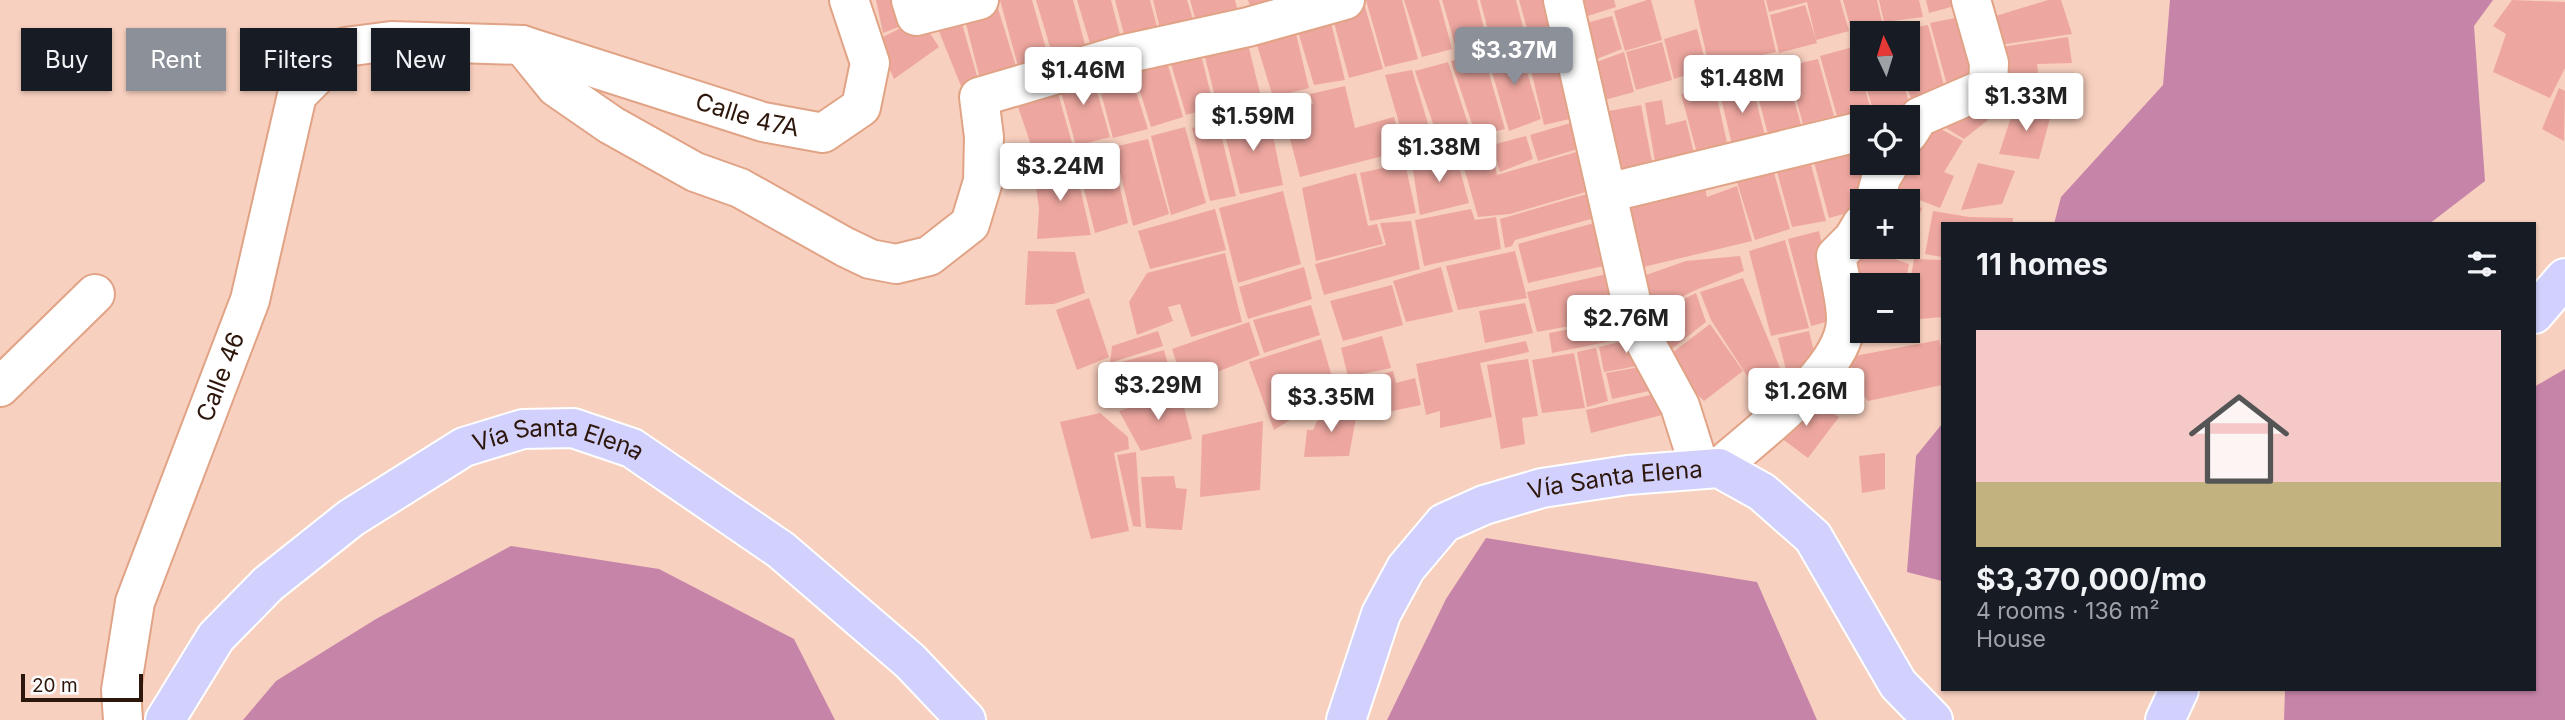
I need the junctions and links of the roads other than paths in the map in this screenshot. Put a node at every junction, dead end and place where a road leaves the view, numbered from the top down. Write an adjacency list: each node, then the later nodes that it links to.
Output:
1 (849, 0): 8 (street, Calle 47A)
2 (911, 0): 3 (street)
3 (979, 0)
4 (1345, 0): 8 (street)
5 (1563, 0): 12 (street)
6 (1971, 0): 10 (street)
7 (357, 45): 8 (street, Calle 47A)
8 (522, 45)
9 (301, 91): 20 (street, Calle 46)
10 (1920, 119)
11 (1850, 134): 12 (street)
12 (1607, 193): 18 (street)
13 (1850, 242): 18 (street)
14 (2565, 278): 16 (main road)
15 (95, 294): 17 (street)
16 (2536, 312)
17 (0, 387)
18 (1710, 469): 23 (main road, Vía Santa Elena); 24 (main road, Vía Santa Elena)
19 (2179, 691): 25 (main road)
20 (123, 720)
21 (165, 720): 22 (main road, Vía Santa Elena)
22 (966, 720)
23 (1346, 720)
24 (1933, 720)
25 (2165, 720)

